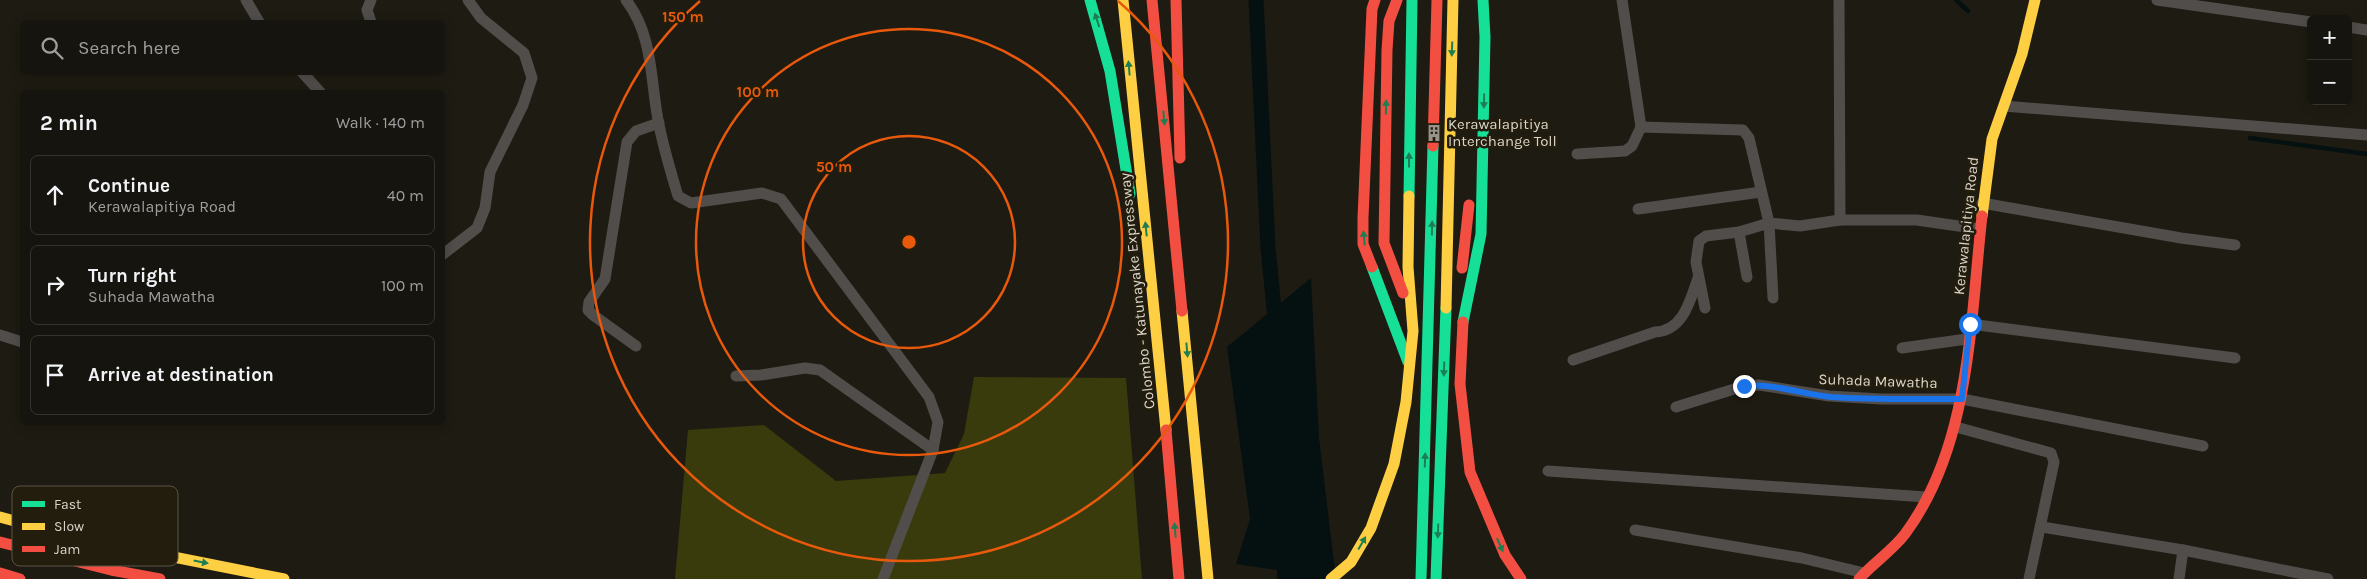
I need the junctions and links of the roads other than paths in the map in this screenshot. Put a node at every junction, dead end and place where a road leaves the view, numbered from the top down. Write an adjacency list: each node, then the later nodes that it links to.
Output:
1 (246, 0): 24 (street)
2 (371, 0): 25 (street)
3 (468, 0): 50 (street)
4 (626, 0): 34 (street)
5 (1090, 0): 70 (main road, one-way to 5)
6 (1123, 0): 70 (main road, Colombo - Katunayake Expressway, one-way to 6)
7 (1152, 0): 58 (main road, one-way to 58)
8 (1176, 0): 58 (main road)
9 (1375, 0): 68 (main road, one-way to 9)
10 (1386, 0): 68 (main road)
11 (1397, 0): 53 (main road, one-way to 11)
12 (1411, 0): 39 (main road); 68 (main road, one-way to 12)
13 (1425, 0): 56 (main road)
14 (1438, 0): 56 (main road, one-way to 14)
15 (1453, 0): 62 (main road, one-way to 62)
16 (1463, 0): 62 (main road)
17 (1473, 0): 38 (main road)
18 (1483, 0): 63 (main road, one-way to 63)
19 (1493, 0): 27 (main road)
20 (1622, 0): 35 (street)
21 (1839, 0): 45 (street)
22 (2035, 0): 33 (main road, Kerawalapitiya Road)
23 (2157, 0): 26 (street)
24 (258, 20)
25 (370, 20)
26 (2307, 21)
27 (1496, 24)
28 (2352, 28): 29 (street)
29 (2367, 30)
30 (1496, 70): 63 (main road)
31 (305, 75): 32 (street)
32 (318, 90)
33 (2004, 106): 36 (street); 42 (main road, Kerawalapitiya Road)
34 (659, 124): 64 (street); 75 (street)
35 (1641, 127): 37 (street); 40 (street)
36 (2367, 135)
37 (1578, 154)
38 (1470, 164)
39 (1397, 178)
40 (1761, 192): 43 (street); 46 (street)
41 (1469, 194): 62 (main road)
42 (1982, 203): 47 (main road, Kerawalapitiya Road); 49 (street)
43 (1638, 209)
44 (1396, 214): 53 (main road)
45 (1840, 220): 46 (street); 47 (street)
46 (1769, 223): 48 (street); 54 (street)
47 (1979, 230): 57 (main road, Kerawalapitiya Road)
48 (1740, 232): 51 (street); 52 (street)
49 (2235, 245)
50 (445, 253)
51 (1699, 276): 55 (street); 67 (street)
52 (1747, 277)
53 (1403, 293): 68 (main road)
54 (1773, 298)
55 (1705, 308)
56 (1430, 321): 92 (main road, one-way to 56)
57 (1970, 324): 60 (main road, Kerawalapitiya Road); 66 (street)
58 (1184, 325): 90 (main road, one-way to 90)
59 (0, 335): 61 (street)
60 (1967, 339): 65 (street); 71 (main road, Kerawalapitiya Road)
61 (20, 341)
62 (1445, 343): 93 (main road, one-way to 93)
63 (1463, 345): 94 (main road, one-way to 94)
64 (636, 346)
65 (1902, 348)
66 (2235, 358)
67 (1573, 360)
68 (1410, 366): 91 (main road, one-way to 68)
69 (736, 376): 75 (street)
70 (1162, 396): 89 (main road, Colombo - Katunayake Expressway, one-way to 70)
71 (1962, 399): 72 (street, Suhada Mawatha); 73 (main road, Kerawalapitiya Road); 74 (street, Suhada Mawatha)
72 (1676, 406)
73 (1956, 427): 77 (main road, Kerawalapitiya Road); 78 (street)
74 (2202, 446)
75 (933, 450): 88 (street)
76 (1548, 471): 77 (street)
77 (1926, 497): 84 (main road, Kerawalapitiya Road)
78 (2042, 527): 80 (street); 95 (street)
79 (1636, 530): 84 (street)
80 (2183, 550): 96 (street); 97 (street)
81 (178, 558): 87 (main road, one-way to 87)
82 (95, 566): 86 (main road)
83 (0, 573): 85 (main road)
84 (1862, 576)
85 (20, 579)
86 (160, 579)
87 (284, 579)
88 (882, 579)
89 (1179, 579)
90 (1208, 579)
91 (1331, 579)
92 (1421, 579)
93 (1436, 579)
94 (1521, 579)
95 (2029, 579)
96 (2179, 579)
97 (2328, 579)

